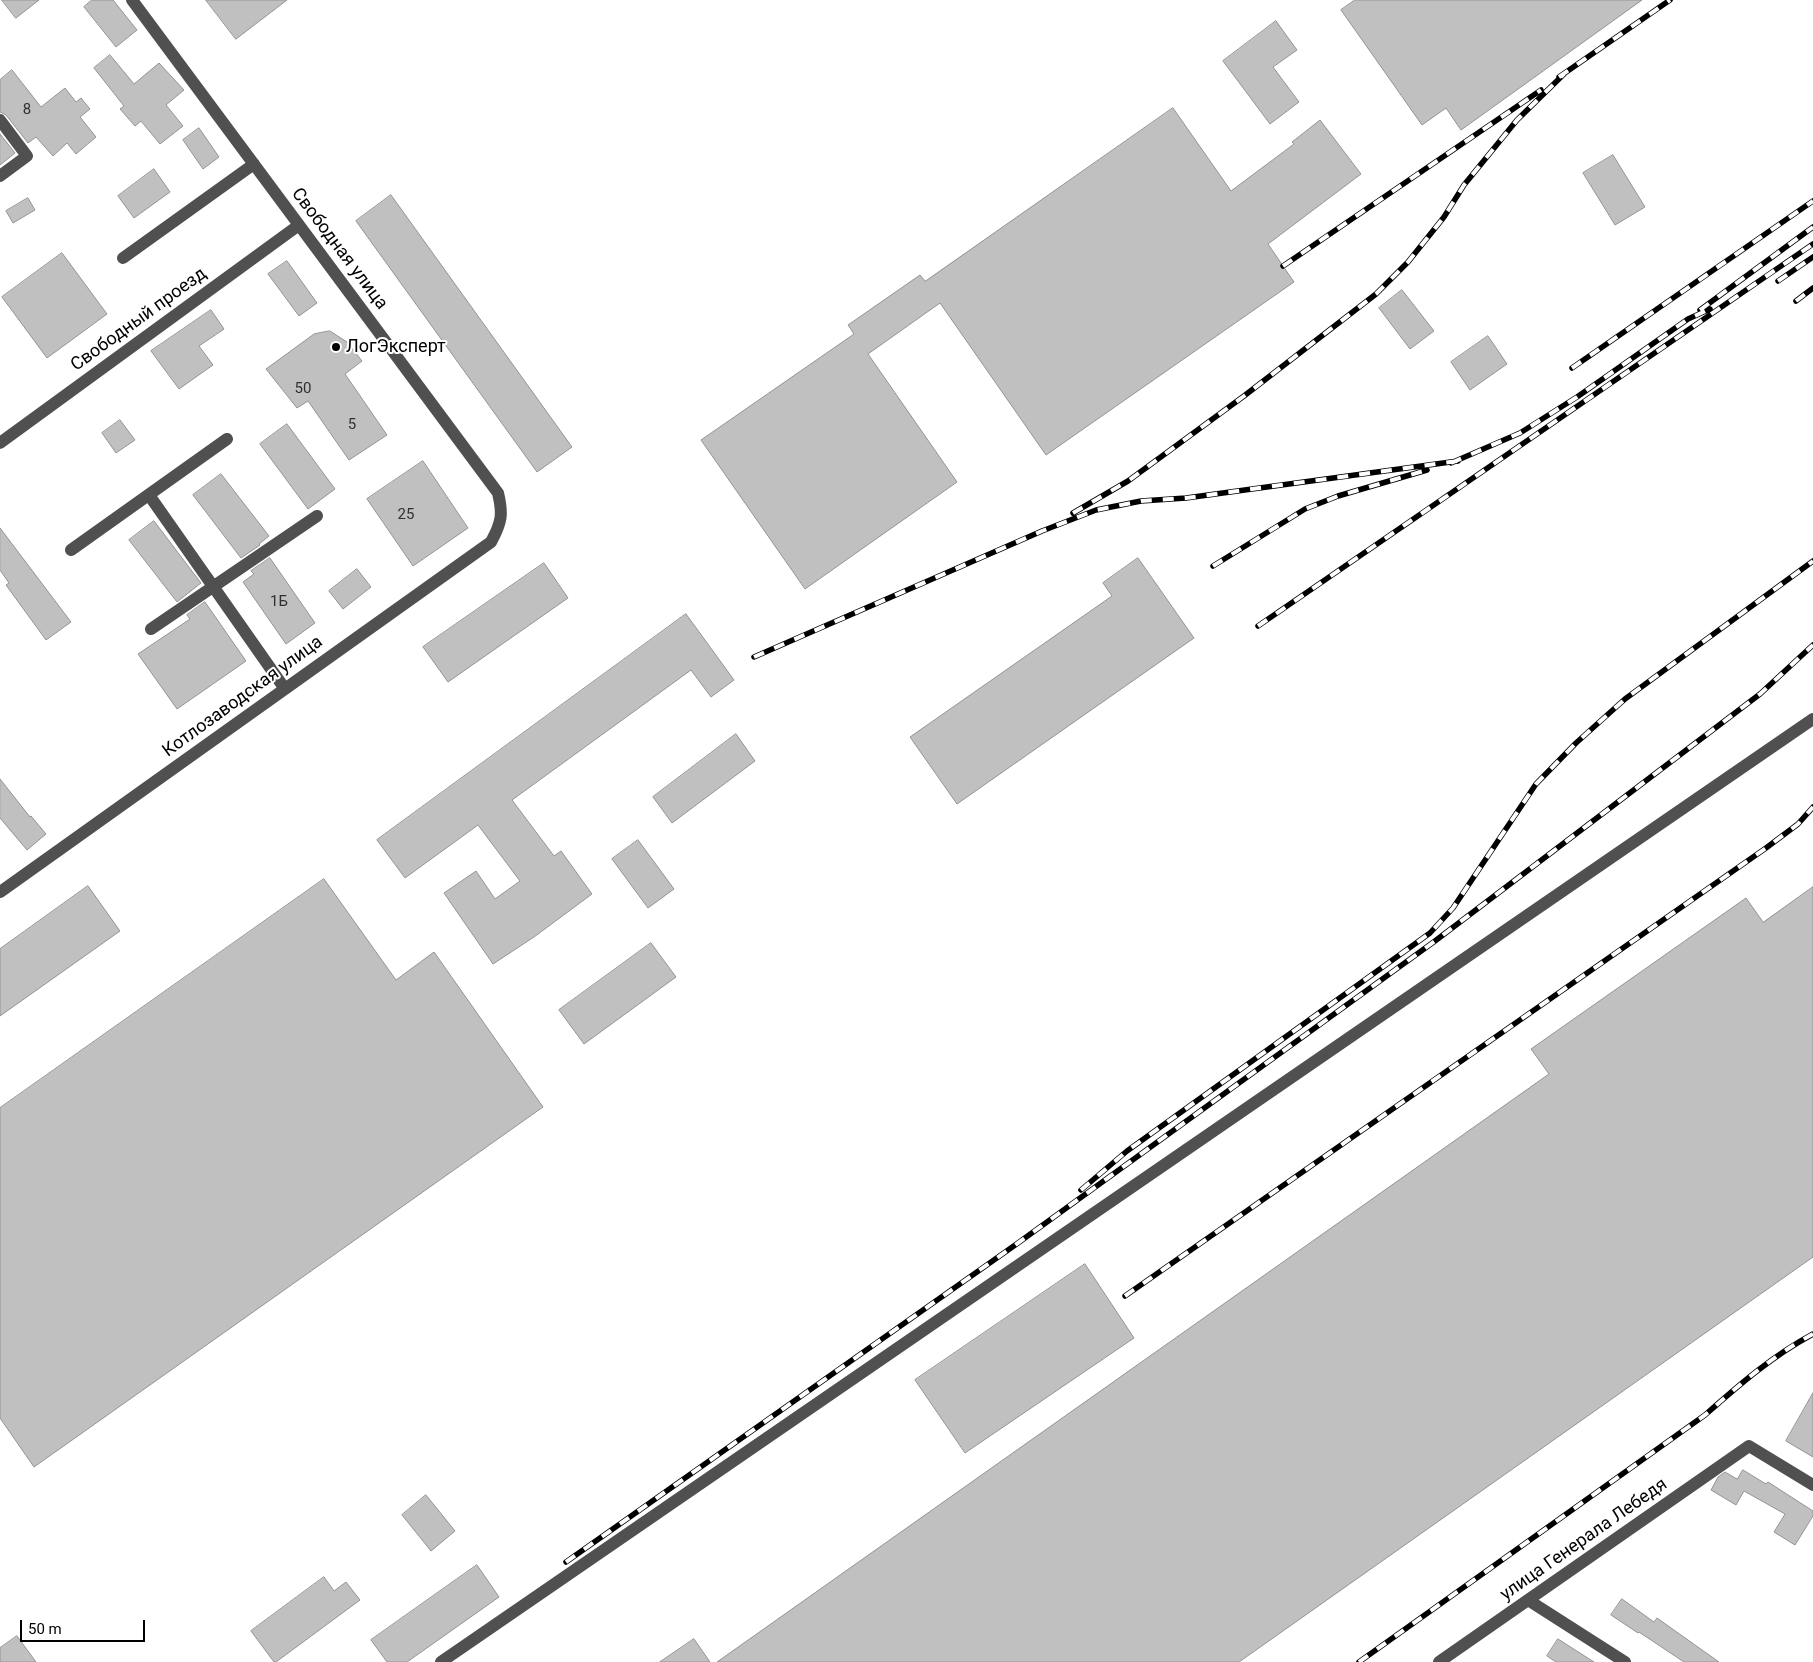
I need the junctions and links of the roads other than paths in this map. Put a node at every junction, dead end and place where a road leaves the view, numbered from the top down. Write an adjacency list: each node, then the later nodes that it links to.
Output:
1 (132, 0): 3 (street, Свободная улица)
2 (0, 120): 4 (street)
3 (254, 164): 5 (street, Свободная улица); 6 (street)
4 (0, 176)
5 (299, 225): 8 (street, Свободный проезд); 11 (street, Свободная улица)
6 (122, 258)
7 (227, 439): 9 (street)
8 (0, 443)
9 (148, 495): 12 (street); 13 (street)
10 (317, 516): 13 (street)
11 (500, 526): 15 (street, Котлозаводская улица)
12 (71, 550)
13 (213, 587): 14 (street); 15 (street)
14 (151, 629)
15 (285, 689): 17 (street, Котлозаводская улица)
16 (1813, 719): 20 (street)
17 (0, 892)
18 (1813, 1485): 19 (street, улица Генерала Лебедя)
19 (1528, 1600): 21 (street, улица Генерала Лебедя); 22 (street)
20 (441, 1662)
21 (1439, 1662)
22 (1625, 1662)

